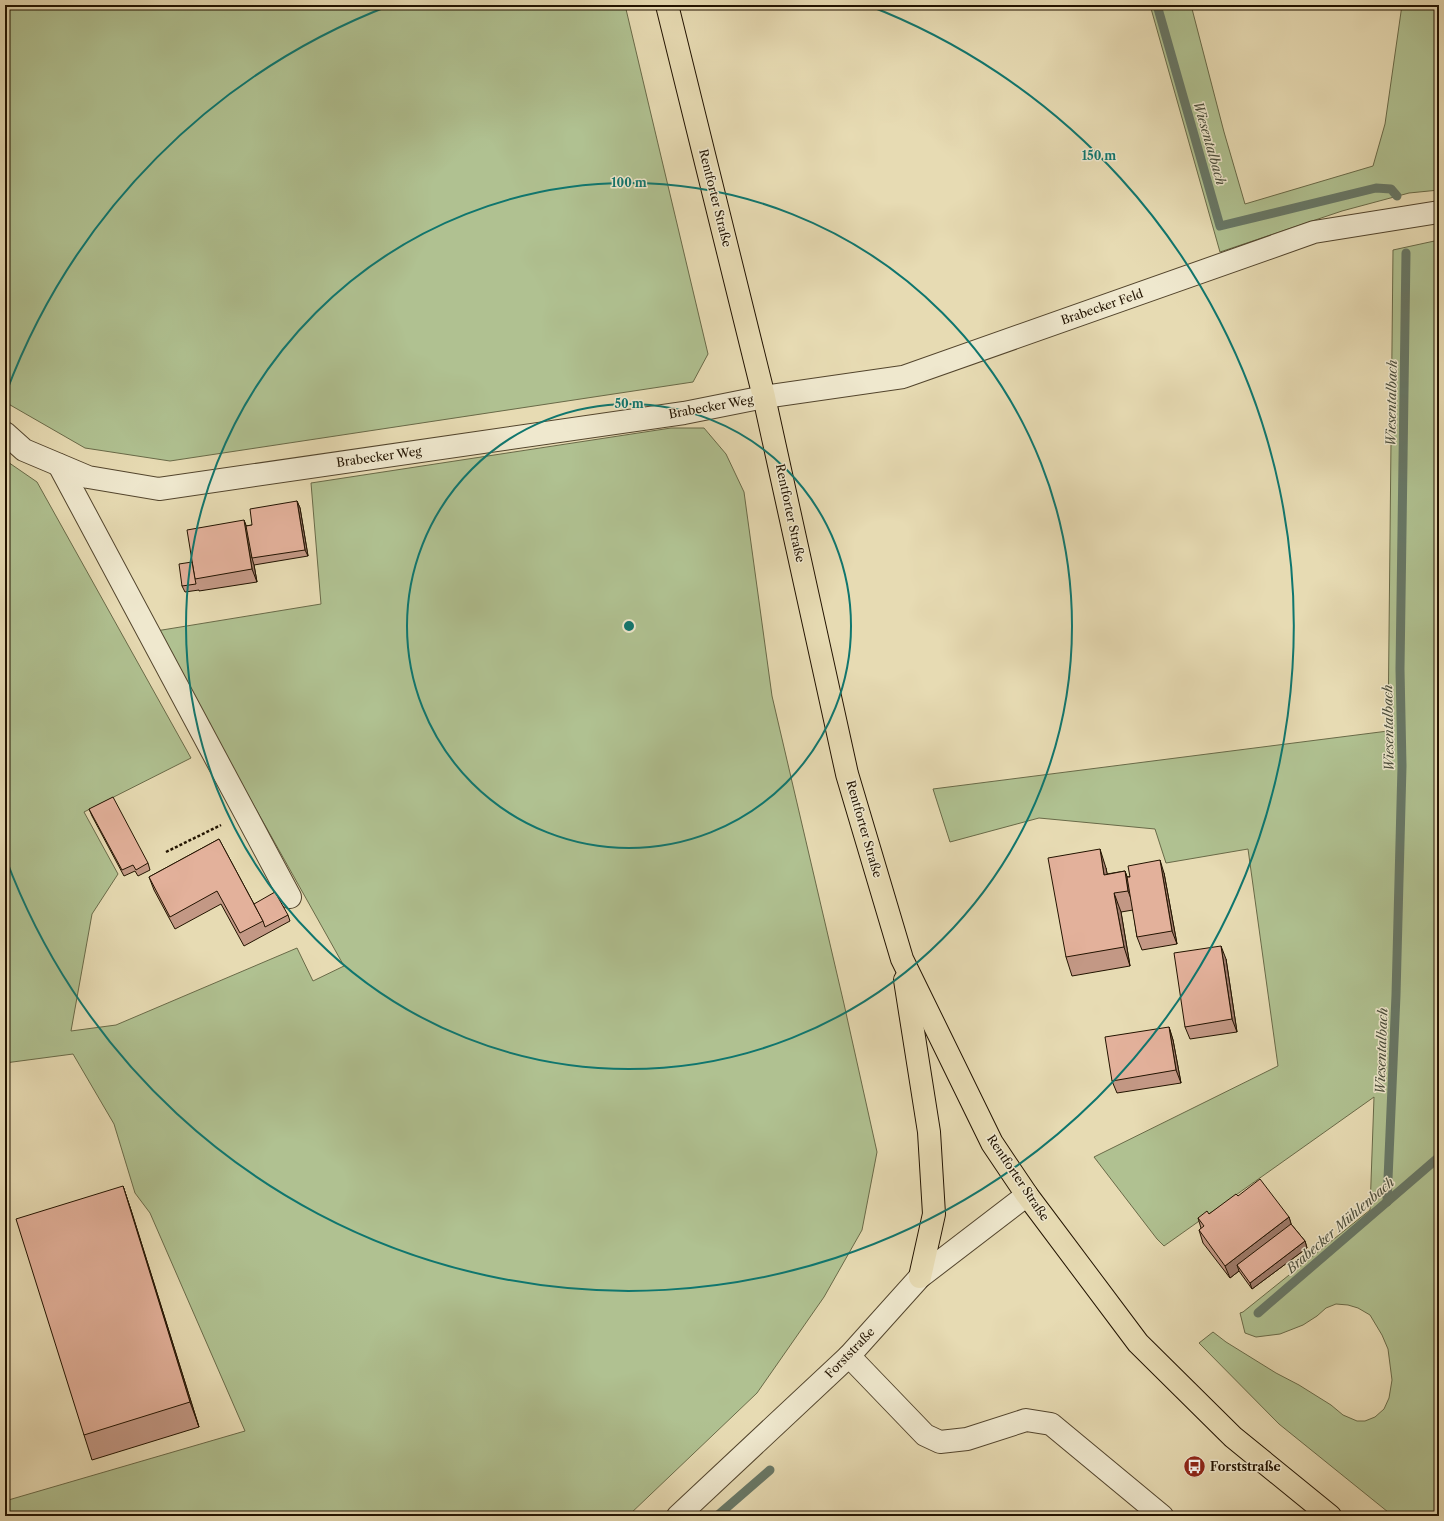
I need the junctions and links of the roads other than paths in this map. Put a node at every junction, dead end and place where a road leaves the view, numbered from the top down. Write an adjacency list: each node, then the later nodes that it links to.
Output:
1 (667, 5): 3 (main road, Rentforter Straße)
2 (1439, 212): 3 (street, Brabecker Feld)
3 (764, 397): 5 (street, Brabecker Weg); 7 (main road, Rentforter Straße)
4 (5, 432): 5 (street, Brabecker Weg)
5 (59, 465): 6 (street)
6 (290, 897)
7 (902, 959): 8 (main road, Rentforter Straße); 9 (main road)
8 (1028, 1196): 9 (street, Forststraße); 13 (main road, Rentforter Straße)
9 (920, 1277): 10 (street, Forststraße)
10 (849, 1356): 11 (street, Forststraße); 12 (street)
11 (678, 1516)
12 (1162, 1516)
13 (1330, 1516)

